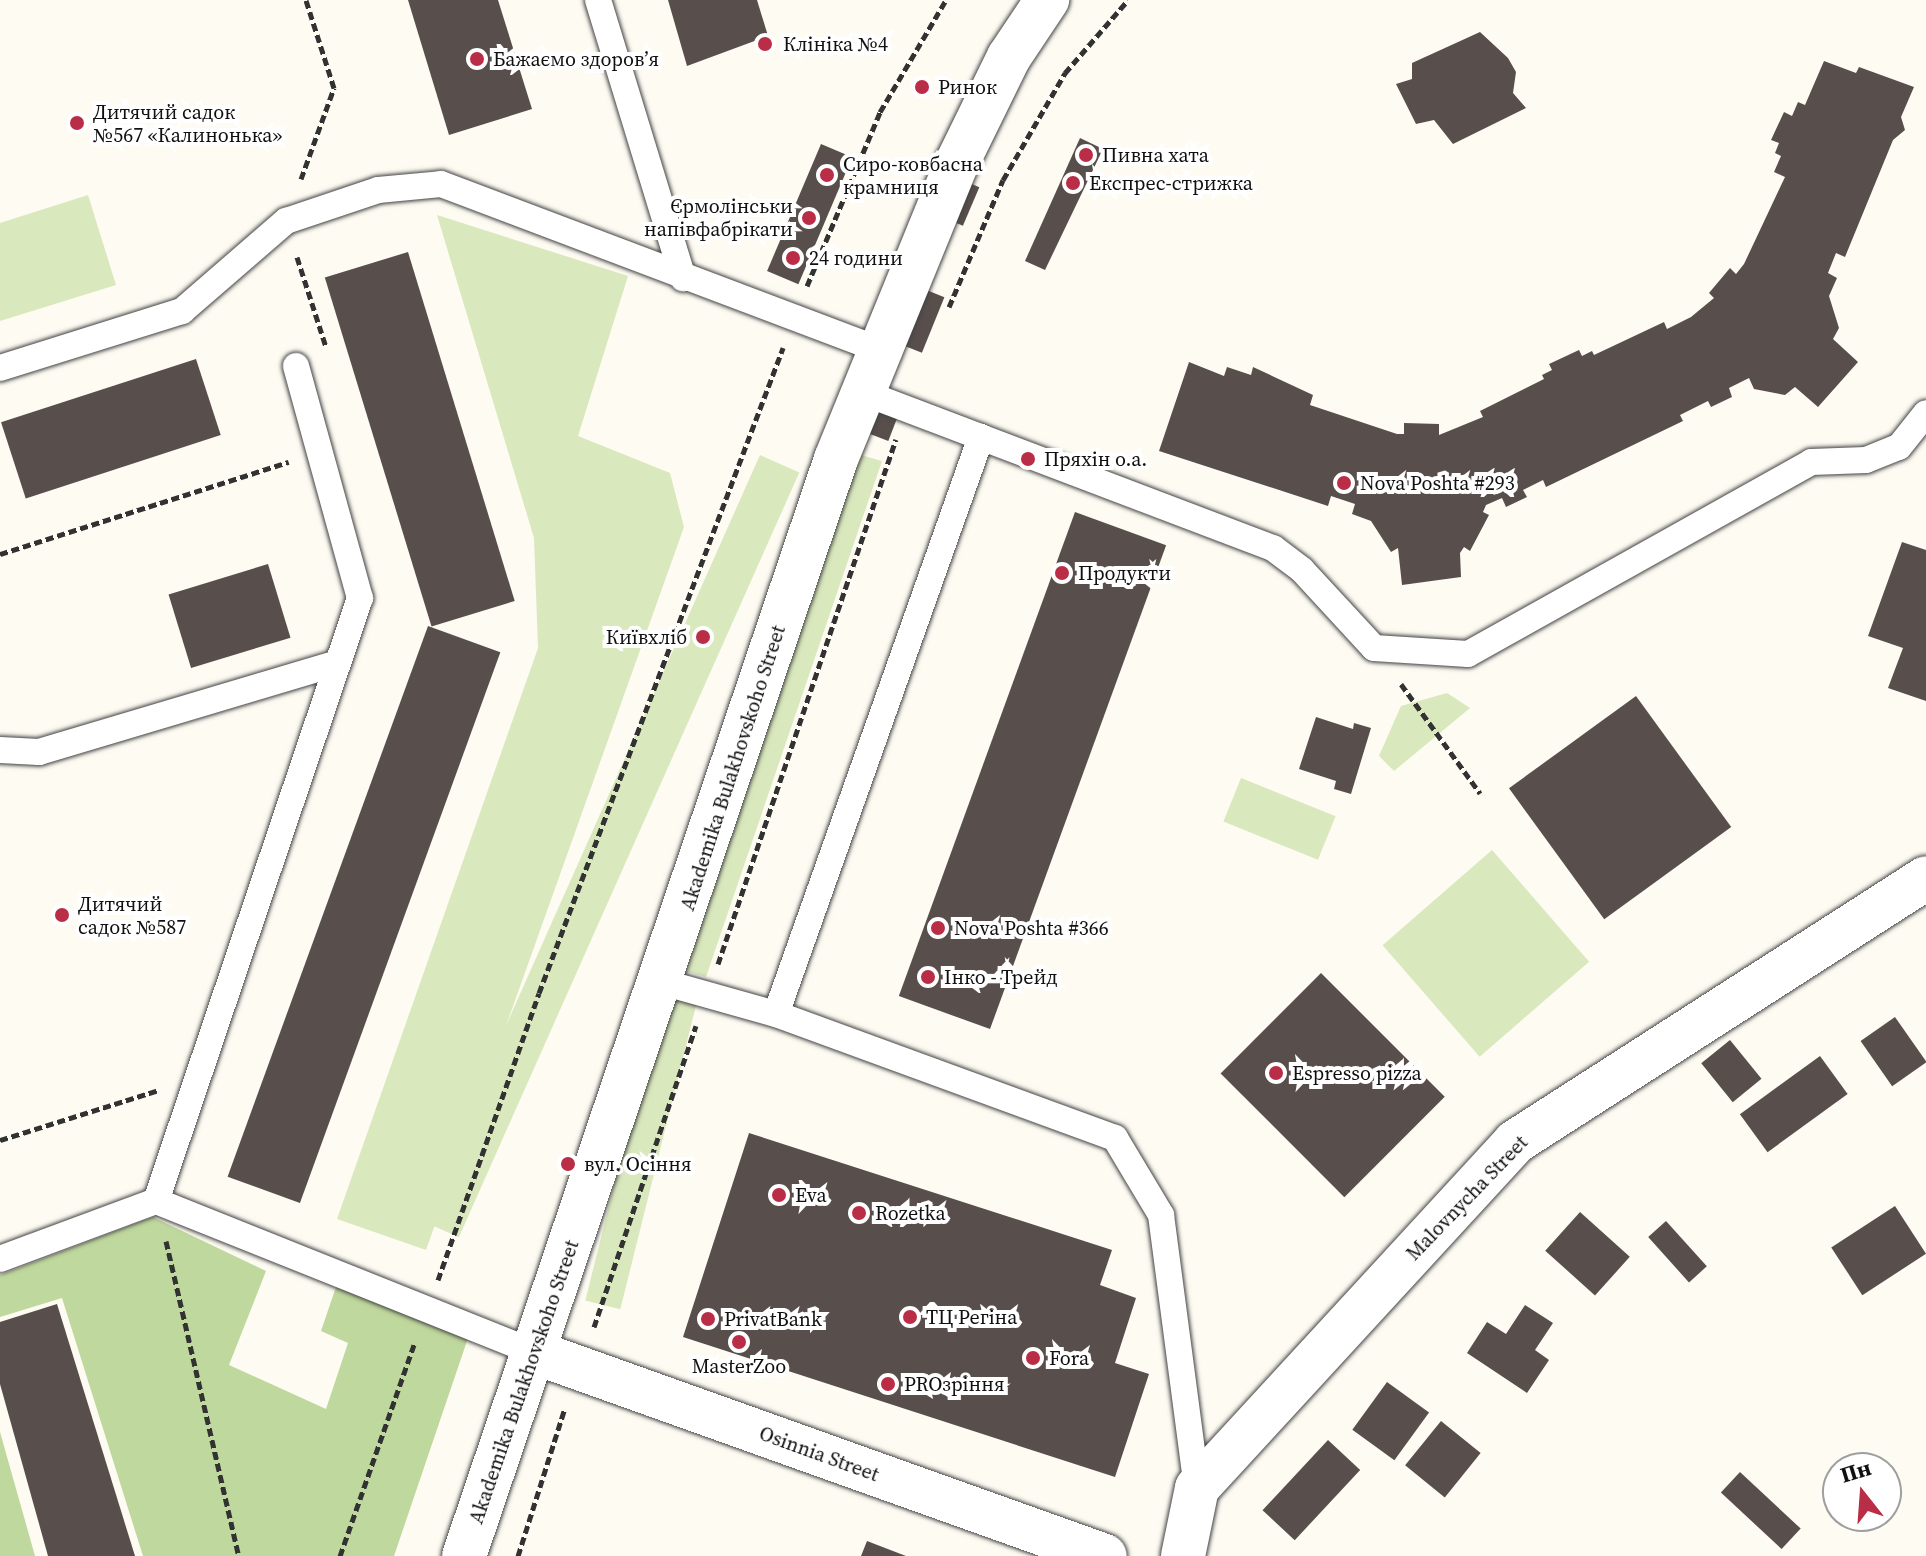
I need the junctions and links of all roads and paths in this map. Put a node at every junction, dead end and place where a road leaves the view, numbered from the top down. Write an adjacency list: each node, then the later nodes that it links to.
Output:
1 (598, 0): 5 (lane)
2 (946, 0): 7 (path)
3 (1047, 0): 8 (street, Akademika Bulakhovskoho Street)
4 (1128, 0): 6 (path)
5 (683, 278): 7 (lane); 10 (lane)
6 (946, 314)
7 (794, 317): 8 (lane); 29 (path)
8 (877, 349): 11 (street, Akademika Bulakhovskoho Street)
9 (296, 366): 15 (lane)
10 (0, 368)
11 (862, 392): 12 (lane); 22 (street, Akademika Bulakhovskoho Street)
12 (906, 409): 14 (lane); 23 (path)
13 (1926, 413): 17 (lane)
14 (981, 437): 17 (lane); 24 (lane)
15 (320, 452): 16 (path); 18 (lane)
16 (0, 554)
17 (1374, 648): 20 (path)
18 (337, 663): 19 (lane); 25 (lane)
19 (0, 750)
20 (1480, 793)
21 (1926, 878): 32 (street, Malovnycha Street)
22 (662, 982): 23 (lane); 30 (street, Akademika Bulakhovskoho Street)
23 (707, 994): 24 (lane); 31 (path)
24 (776, 1014): 32 (lane)
25 (198, 1077): 26 (path); 27 (lane)
26 (0, 1140)
27 (156, 1201): 28 (lane); 29 (lane); 33 (path)
28 (0, 1259)
29 (428, 1306): 30 (lane); 34 (path)
30 (534, 1352): 31 (street, Osinnia Street); 35 (street, Akademika Bulakhovskoho Street)
31 (578, 1369): 36 (path); 37 (street, Osinnia Street)
32 (1197, 1488): 38 (street)
33 (239, 1556)
34 (340, 1556)
35 (464, 1556)
36 (518, 1556)
37 (1105, 1556)
38 (1183, 1556)

